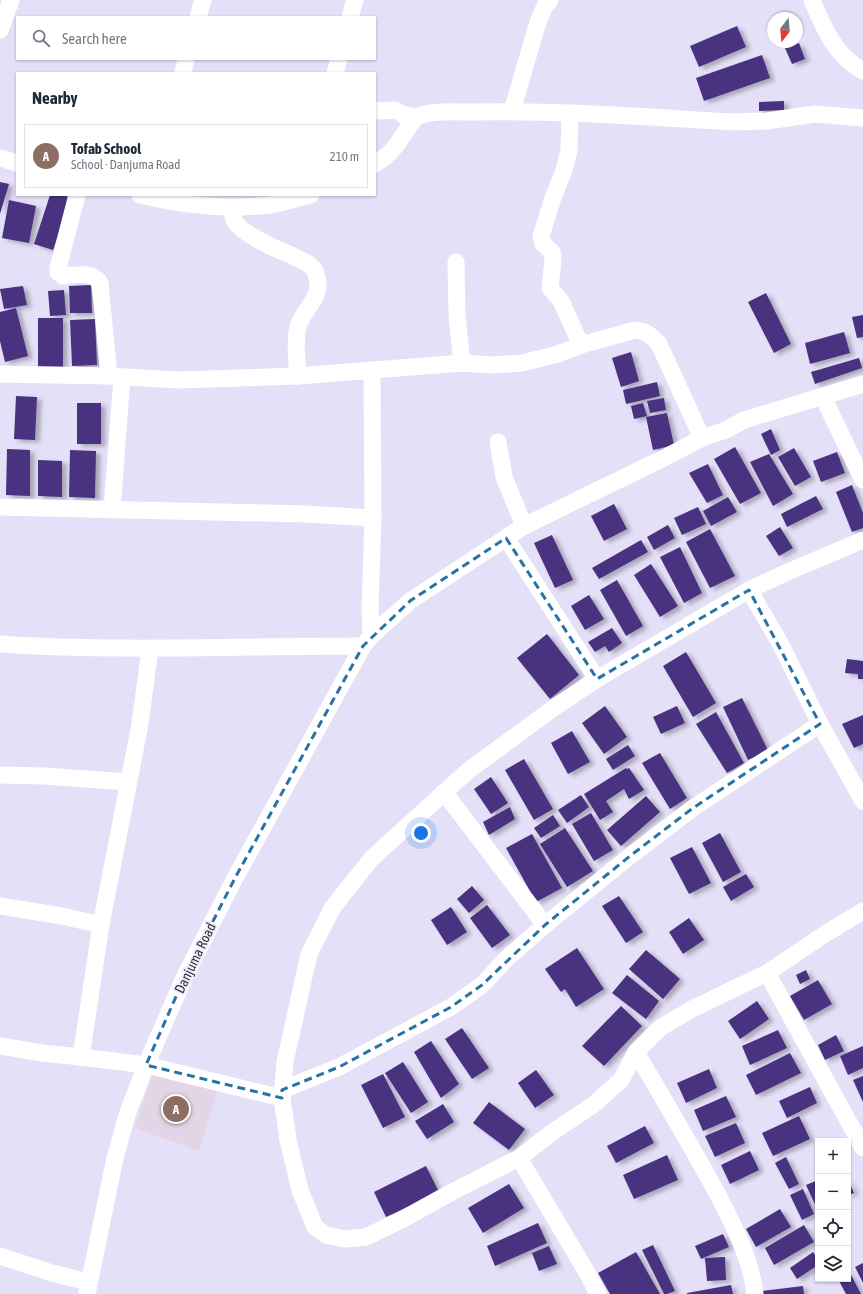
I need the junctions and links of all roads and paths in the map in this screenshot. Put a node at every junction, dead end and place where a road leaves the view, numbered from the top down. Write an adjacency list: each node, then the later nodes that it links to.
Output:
1 (11, 0): 8 (street)
2 (203, 0): 6 (street)
3 (355, 0): 7 (street)
4 (550, 0): 15 (street)
5 (812, 0): 11 (street)
6 (198, 16)
7 (350, 16)
8 (0, 30)
9 (186, 60): 12 (street)
10 (339, 60): 13 (street)
11 (863, 71)
12 (183, 72)
13 (335, 72)
14 (376, 110): 17 (street)
15 (512, 111): 16 (street); 17 (street)
16 (570, 114): 18 (street); 27 (street)
17 (416, 118): 21 (street)
18 (863, 118)
19 (0, 158): 20 (street)
20 (16, 163)
21 (376, 163)
22 (77, 196): 32 (street)
23 (150, 196): 25 (street)
24 (307, 196): 25 (street)
25 (231, 207): 31 (street)
26 (456, 262): 28 (street)
27 (582, 345): 28 (street); 35 (street)
28 (462, 363): 29 (street)
29 (372, 370): 31 (street); 40 (street)
30 (0, 374): 32 (street)
31 (298, 376): 32 (street)
32 (115, 377): 39 (street)
33 (863, 384): 34 (street)
34 (823, 397): 35 (street); 37 (street)
35 (702, 438): 41 (street)
36 (498, 442): 41 (street)
37 (863, 480)
38 (0, 507): 39 (street)
39 (112, 510): 40 (street)
40 (373, 518): 45 (street)
41 (524, 526): 42 (street)
42 (506, 538): 45 (street); 48 (street)
43 (863, 540): 44 (street)
44 (749, 590): 48 (street); 49 (street)
45 (367, 641): 47 (street); 62 (street, Danjuma Road)
46 (0, 644): 47 (street)
47 (150, 649): 51 (street)
48 (597, 679): 52 (street)
49 (820, 724): 53 (street); 57 (street)
50 (0, 775): 51 (street)
51 (128, 782): 56 (street)
52 (444, 792): 57 (street); 63 (street)
53 (863, 801)
54 (0, 906): 56 (street)
55 (863, 911): 58 (street)
56 (101, 925): 61 (street)
57 (545, 925): 63 (street)
58 (767, 973): 60 (street); 64 (street)
59 (0, 1046): 61 (street)
60 (636, 1052): 65 (street); 69 (street)
61 (82, 1057): 62 (street)
62 (146, 1065): 63 (street); 67 (street, Danjuma Road)
63 (282, 1094): 65 (street)
64 (863, 1148)
65 (519, 1158): 68 (street)
66 (0, 1256): 67 (street)
67 (88, 1288)
68 (598, 1294)
69 (755, 1294)

